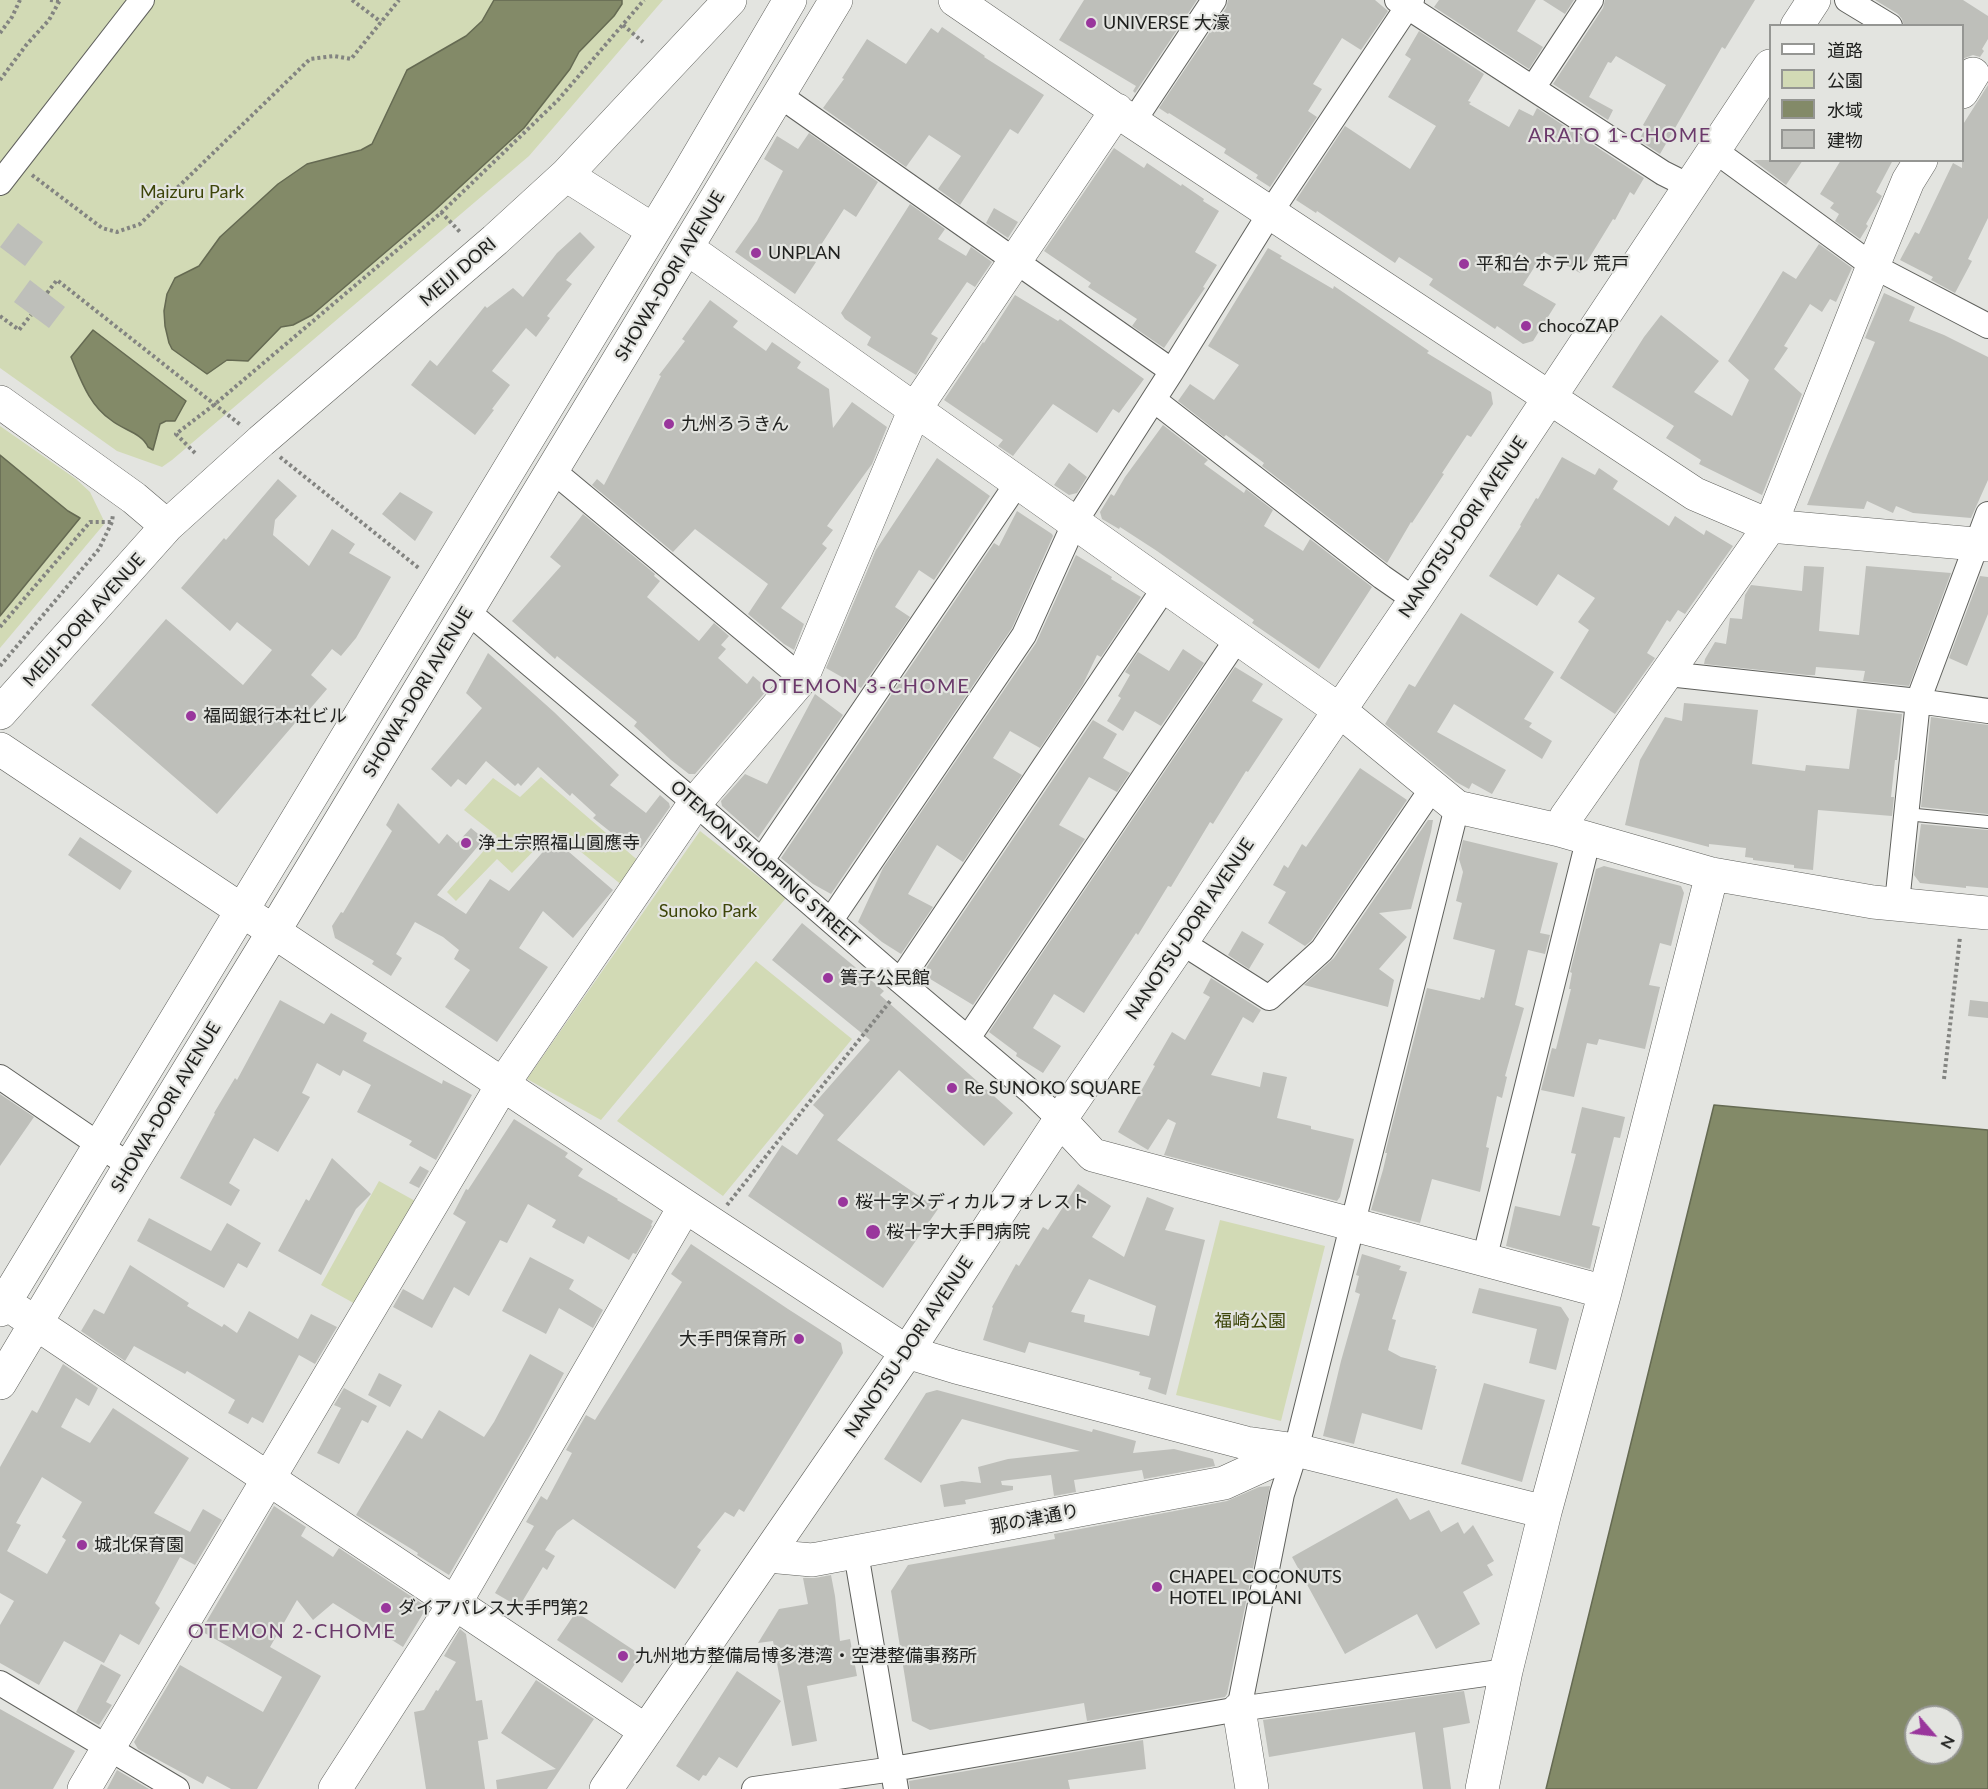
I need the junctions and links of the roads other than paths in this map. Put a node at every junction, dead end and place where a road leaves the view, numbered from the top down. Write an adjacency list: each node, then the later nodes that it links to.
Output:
1 (142, 0): 20 (street)
2 (730, 0): 19 (street, MEIJI DORI)
3 (790, 0): 23 (street, SHOWA-DORI AVENUE)
4 (836, 0): 15 (street, SHOWA-DORI AVENUE)
5 (1214, 0): 16 (street)
6 (1591, 0): 14 (street)
7 (1814, 0): 11 (street)
8 (1847, 0): 12 (street)
9 (1405, 2): 14 (street); 22 (street)
10 (974, 5): 16 (street)
11 (1798, 24)
12 (1887, 24)
13 (1769, 68): 17 (street, NANOTSU-DORI AVENUE)
14 (1533, 88): 21 (street)
15 (779, 95): 24 (street, SHOWA-DORI AVENUE); 25 (street)
16 (1125, 116): 22 (street); 25 (street)
17 (1714, 150): 21 (street, NANOTSU-DORI AVENUE); 26 (street)
18 (1920, 162): 26 (street)
19 (566, 175): 23 (street); 37 (street, MEIJI DORI)
20 (0, 183)
21 (1691, 187): 29 (street, NANOTSU-DORI AVENUE)
22 (1270, 213): 28 (street); 29 (street)
23 (653, 230): 60 (street, SHOWA-DORI AVENUE)
24 (687, 248): 32 (street); 33 (street, SHOWA-DORI AVENUE)
25 (1014, 260): 28 (street); 32 (street)
26 (1873, 266): 27 (street); 38 (street)
27 (1988, 326)
28 (1172, 372): 30 (street)
29 (1549, 398): 38 (street); 41 (street, NANOTSU-DORI AVENUE)
30 (1154, 400): 36 (street); 41 (street)
31 (0, 402): 37 (street)
32 (915, 409): 34 (street); 45 (street)
33 (552, 471): 42 (street, SHOWA-DORI AVENUE); 45 (street)
34 (1018, 482): 36 (street); 57 (street)
35 (1988, 514): 39 (street)
36 (1076, 522): 40 (street); 62 (street)
37 (167, 526): 49 (street, MEIJI-DORI AVENUE)
38 (1770, 526): 39 (street); 44 (street)
39 (1982, 544): 46 (street)
40 (1166, 587): 43 (street); 65 (street)
41 (1415, 600): 47 (street, NANOTSU-DORI AVENUE)
42 (467, 611): 52 (street, OTEMON SHOPPING STREET); 63 (street, SHOWA-DORI AVENUE)
43 (1237, 639): 47 (street); 66 (street)
44 (1668, 674): 46 (street); 55 (street)
45 (802, 678): 52 (street)
46 (1918, 701): 48 (street); 53 (street)
47 (1339, 710): 51 (street); 64 (street, NANOTSU-DORI AVENUE)
48 (1988, 711)
49 (0, 713)
50 (0, 749): 60 (street)
51 (1445, 797): 55 (street); 64 (street); 73 (street)
52 (695, 802): 57 (street, OTEMON SHOPPING STREET); 68 (street)
53 (1906, 814): 54 (lane); 59 (street)
54 (1988, 822)
55 (1559, 830): 58 (street)
56 (1585, 853): 74 (street)
57 (762, 860): 62 (street, OTEMON SHOPPING STREET)
58 (1712, 874): 59 (street); 75 (street)
59 (1897, 903): 61 (street)
60 (242, 910): 63 (street); 70 (street, SHOWA-DORI AVENUE)
61 (1988, 913)
62 (831, 920): 65 (street, OTEMON SHOPPING STREET)
63 (274, 931): 68 (street); 71 (street, SHOWA-DORI AVENUE)
64 (1181, 942): 69 (street, NANOTSU-DORI AVENUE)
65 (898, 987): 66 (street, OTEMON SHOPPING STREET)
66 (968, 1038): 69 (street, OTEMON SHOPPING STREET)
67 (0, 1077): 70 (street)
68 (503, 1084): 72 (street); 81 (street)
69 (1060, 1120): 73 (street); 78 (street, NANOTSU-DORI AVENUE)
70 (90, 1138): 71 (street); 76 (street, SHOWA-DORI AVENUE)
71 (130, 1166): 77 (street, SHOWA-DORI AVENUE)
72 (685, 1206): 78 (street); 85 (street)
73 (1352, 1225): 74 (street); 80 (street)
74 (1484, 1260): 75 (street)
75 (1605, 1292): 82 (street)
76 (2, 1304): 77 (street)
77 (36, 1324): 79 (street, SHOWA-DORI AVENUE); 81 (street)
78 (907, 1352): 80 (street); 84 (street, NANOTSU-DORI AVENUE)
79 (0, 1383)
80 (1296, 1450): 82 (street); 83 (street, 那の津通り); 88 (street)
81 (269, 1479): 85 (street); 90 (street)
82 (1545, 1512): 86 (street)
83 (856, 1553): 84 (street, 那の津通り); 91 (street)
84 (768, 1556): 89 (street, NANOTSU-DORI AVENUE)
85 (455, 1603): 89 (street); 94 (street)
86 (1506, 1671): 88 (street); 98 (street)
87 (0, 1683): 90 (street)
88 (1239, 1709): 91 (street); 97 (street)
89 (646, 1731): 95 (street, NANOTSU-DORI AVENUE)
90 (108, 1748): 92 (street); 93 (street)
91 (894, 1779): 96 (street)
92 (84, 1789)
93 (177, 1789)
94 (335, 1789)
95 (606, 1789)
96 (754, 1789)
97 (1252, 1789)
98 (1482, 1789)

